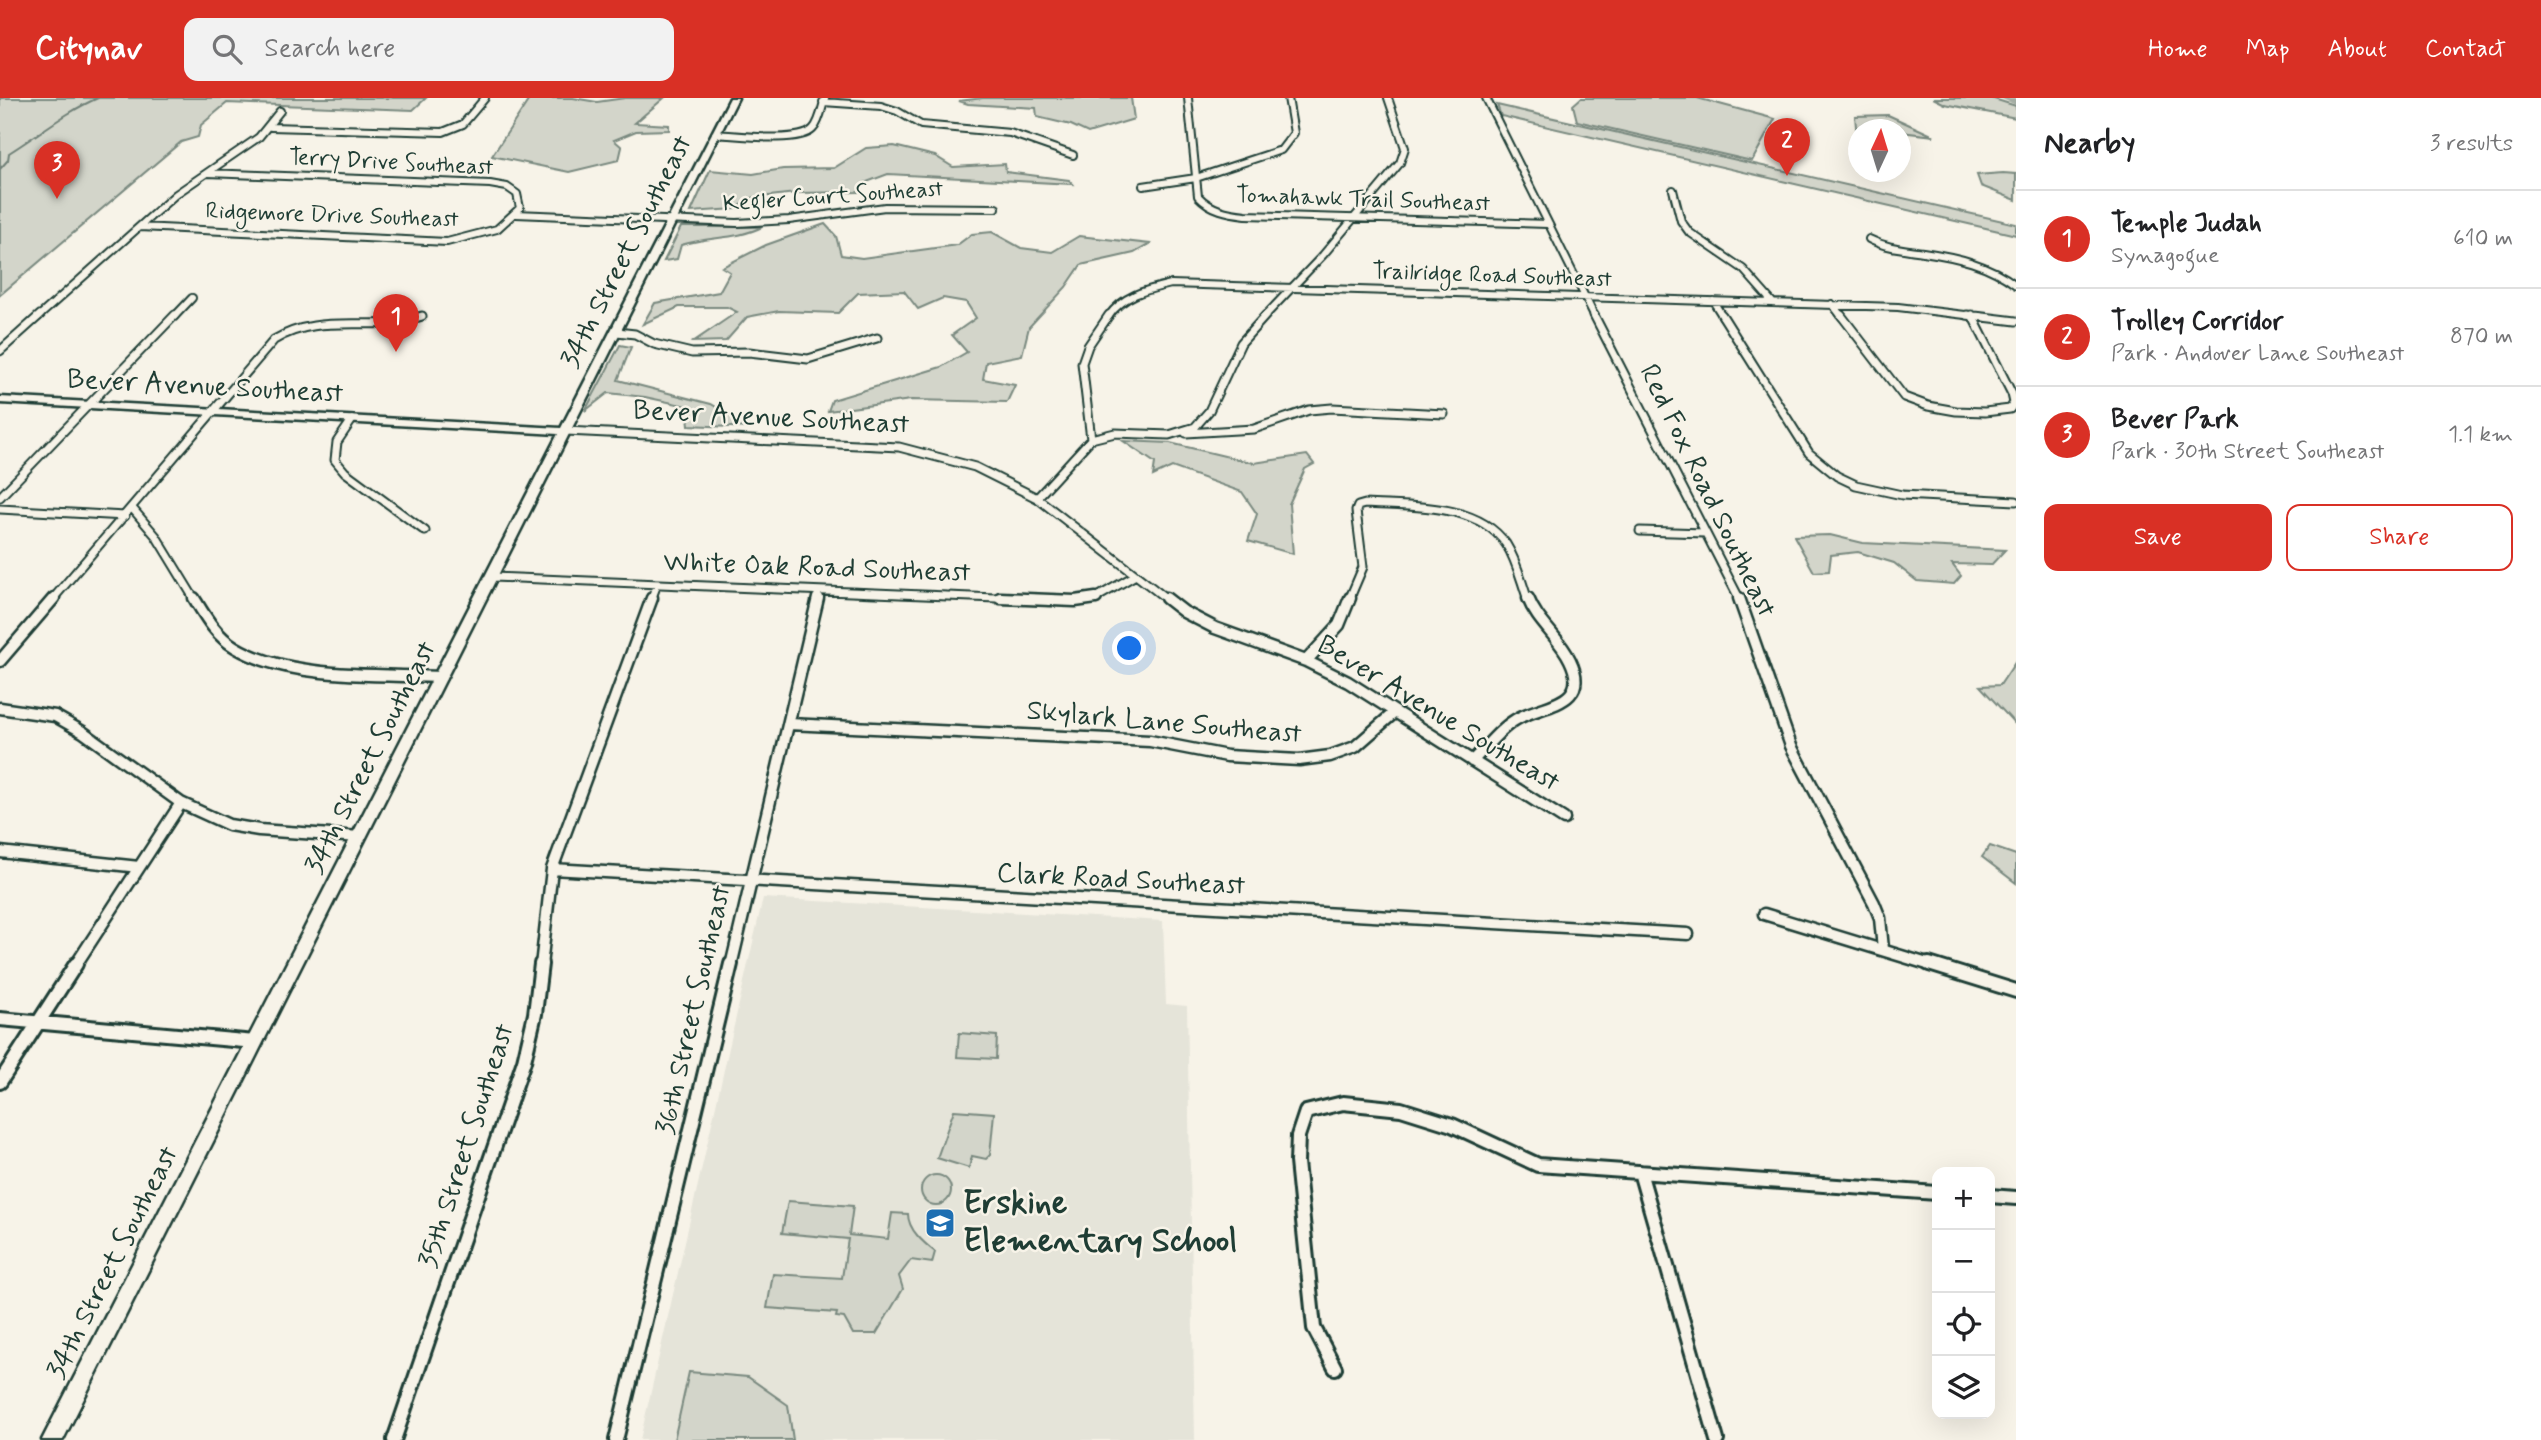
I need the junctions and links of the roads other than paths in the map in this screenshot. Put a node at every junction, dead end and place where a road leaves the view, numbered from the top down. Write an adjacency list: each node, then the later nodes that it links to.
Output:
1 (485, 98): 9 (street)
2 (734, 98): 10 (street, 34th Street Southeast)
3 (1188, 98): 13 (street, Tomahawk Trail Southeast)
4 (1288, 98): 13 (street)
5 (1388, 98): 18 (street)
6 (1486, 98): 20 (street, Red Fox Road Southeast)
7 (824, 100): 10 (street); 11 (street)
8 (280, 111): 9 (street)
9 (271, 127): 12 (street)
10 (715, 134): 19 (street, 34th Street Southeast)
11 (1073, 155)
12 (208, 173): 17 (street, Terry Drive Southeast); 21 (street)
13 (1196, 178): 14 (street); 18 (street, Tomahawk Trail Southeast)
14 (1143, 186)
15 (1673, 190): 28 (street)
16 (996, 208): 19 (street, Kegler Court Southeast)
17 (516, 214): 19 (street, Terry Drive Southeast); 21 (street, Ridgemore Drive Southeast)
18 (1355, 218): 20 (street, Tomahawk Trail Southeast); 24 (street)
19 (673, 221): 33 (street, 34th Street Southeast)
20 (1546, 224): 25 (street, Red Fox Road Southeast)
21 (140, 227): 35 (street)
22 (1869, 239): 23 (street)
23 (2016, 285)
24 (1295, 287): 25 (street, Trailridge Road Southeast); 42 (street); 43 (street, Trailridge Road Southeast)
25 (1583, 296): 27 (street, Trailridge Road Southeast); 52 (street, Red Fox Road Southeast)
26 (192, 298): 37 (street)
27 (1713, 301): 28 (street, Trailridge Road Southeast); 46 (street)
28 (1773, 303): 29 (street, Trailridge Road Southeast)
29 (1832, 304): 30 (street, Trailridge Road Southeast); 30 (street)
30 (1972, 315): 32 (street, Trailridge Road Southeast)
31 (422, 316): 38 (street)
32 (2016, 321)
33 (617, 332): 34 (street); 41 (street, 34th Street Southeast)
34 (877, 338)
35 (0, 351)
36 (0, 400): 37 (street, Bever Avenue Southeast)
37 (89, 405): 38 (street, Bever Avenue Southeast); 44 (street)
38 (213, 412): 40 (street, Bever Avenue Southeast); 47 (street)
39 (1444, 414): 42 (street)
40 (352, 419): 41 (street, Bever Avenue Southeast); 50 (street)
41 (566, 432): 45 (street, Bever Avenue Southeast); 54 (street, 34th Street Southeast)
42 (1181, 433): 43 (street)
43 (1091, 439): 45 (street)
44 (0, 497)
45 (1038, 498): 53 (street, Bever Avenue Southeast)
46 (2016, 501)
47 (132, 508): 49 (street); 60 (street)
48 (0, 509): 49 (street)
49 (124, 516): 57 (street)
50 (425, 531)
51 (1640, 531): 52 (street)
52 (1705, 533): 74 (street, Red Fox Road Southeast)
53 (1134, 576): 56 (street, White Oak Road Southeast); 59 (street, Bever Avenue Southeast)
54 (492, 577): 55 (street, White Oak Road Southeast); 60 (street, 34th Street Southeast)
55 (657, 584): 56 (street, White Oak Road Southeast); 70 (street, 35th Street Southeast)
56 (818, 592): 63 (street, 36th Street Southeast)
57 (5, 650): 58 (street)
58 (0, 661)
59 (1306, 661): 62 (street, Bever Avenue Southeast); 64 (street)
60 (441, 677): 67 (street, 34th Street Southeast)
61 (0, 708): 65 (street)
62 (1395, 712): 63 (street, Skylark Lane Southeast); 64 (street, Bever Avenue Southeast)
63 (789, 724): 71 (street, 36th Street Southeast)
64 (1472, 761): 66 (street, Bever Avenue Southeast)
65 (181, 803): 67 (street); 69 (street)
66 (1564, 819)
67 (360, 837): 78 (street, 34th Street Southeast)
68 (0, 852): 69 (street)
69 (139, 867): 77 (street)
70 (552, 869): 71 (street, Clark Road Southeast); 86 (street, 35th Street Southeast)
71 (749, 883): 73 (street, Clark Road Southeast); 87 (street, 36th Street Southeast)
72 (1764, 914): 74 (street)
73 (1688, 934)
74 (1883, 949): 75 (street)
75 (2016, 991)
76 (0, 1019): 77 (street)
77 (39, 1022): 78 (street); 79 (street)
78 (255, 1042): 85 (street, 34th Street Southeast)
79 (0, 1082)
80 (1640, 1172): 81 (street); 84 (street); 88 (street)
81 (1932, 1193)
82 (1995, 1196): 83 (street)
83 (2016, 1198)
84 (1335, 1368)
85 (52, 1440)
86 (394, 1440)
87 (616, 1440)
88 (1717, 1440)

